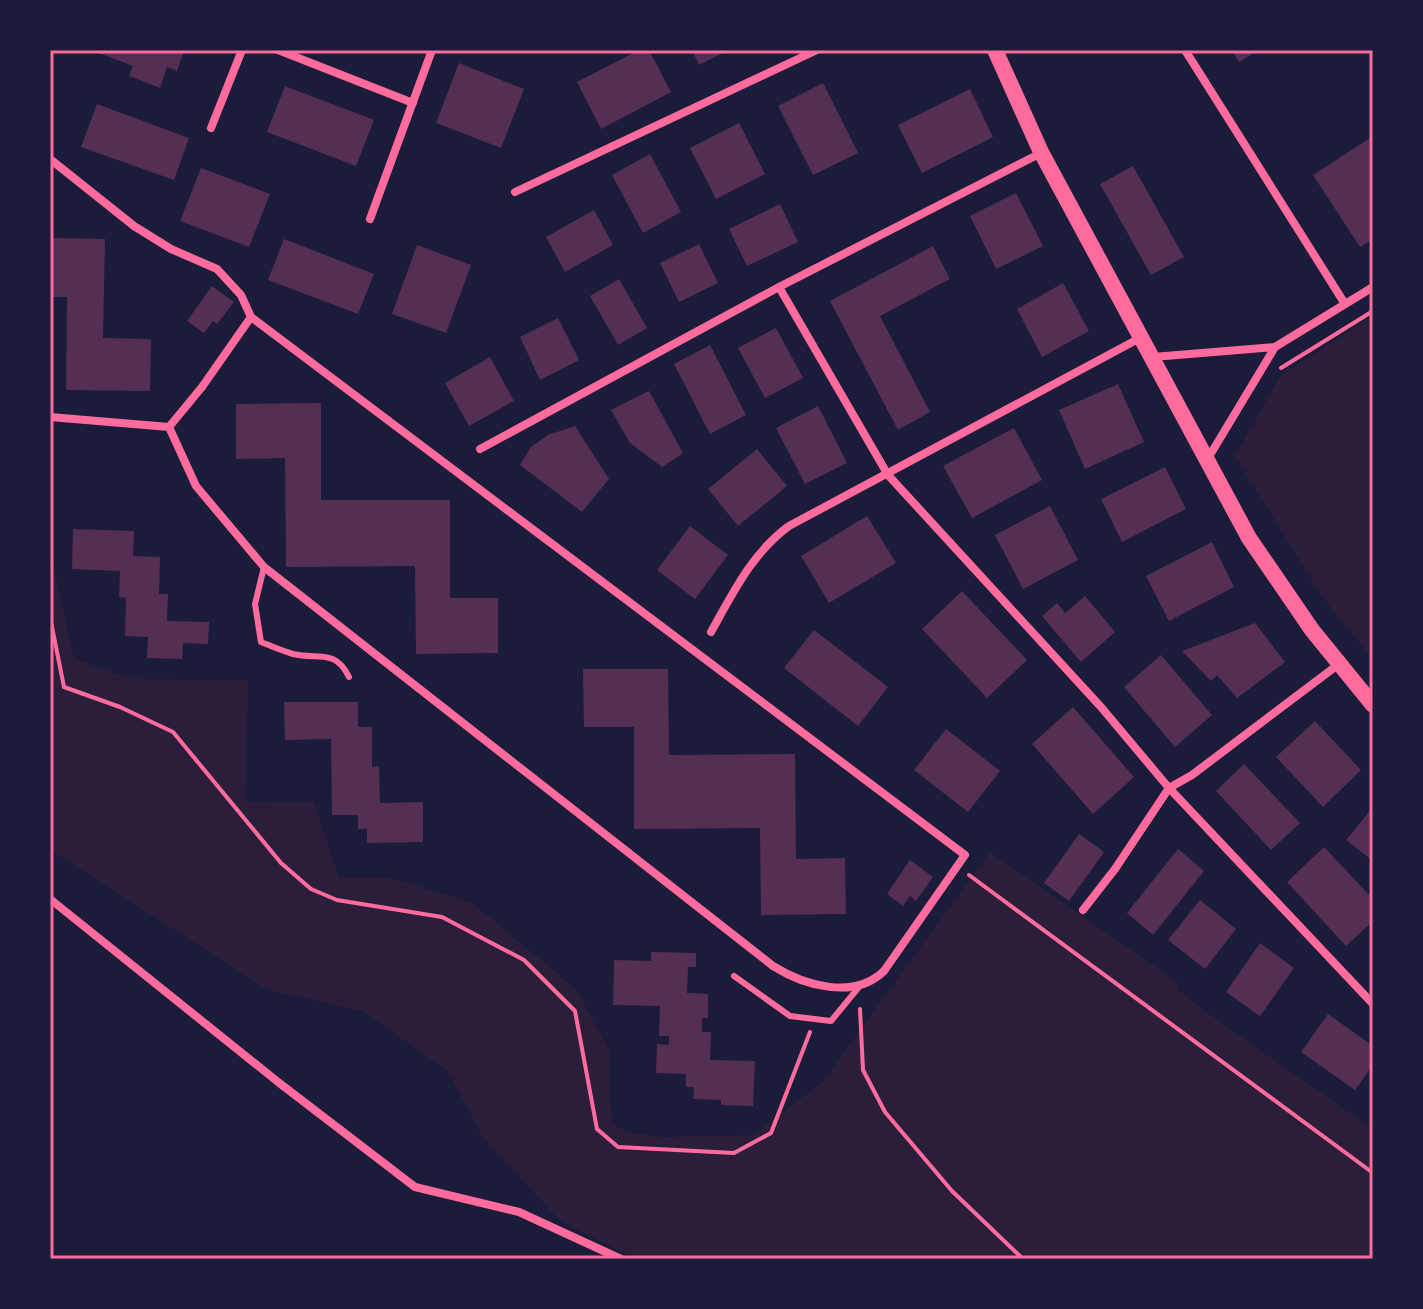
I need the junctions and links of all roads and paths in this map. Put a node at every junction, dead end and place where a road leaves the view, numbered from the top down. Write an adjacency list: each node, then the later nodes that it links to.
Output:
1 (242, 50): 8 (street)
2 (278, 50): 7 (street)
3 (432, 50): 7 (street)
4 (817, 50): 11 (street)
5 (995, 50): 9 (main road)
6 (1185, 50): 15 (street)
7 (413, 103): 12 (street)
8 (211, 128)
9 (1041, 152): 13 (street); 18 (main road)
10 (50, 159): 17 (street)
11 (515, 192)
12 (370, 219)
13 (779, 287): 24 (street); 26 (street)
14 (1373, 287): 15 (street)
15 (1345, 304): 19 (street)
16 (1373, 311): 21 (path)
17 (251, 317): 23 (street); 34 (street)
18 (1140, 338): 20 (main road); 26 (street)
19 (1275, 347): 20 (street); 25 (street)
20 (1151, 357): 25 (main road)
21 (1274, 377)
22 (50, 417): 23 (street)
23 (169, 427): 27 (street)
24 (480, 449)
25 (1206, 461): 30 (main road)
26 (888, 475): 29 (street); 33 (street)
27 (264, 567): 31 (lane); 38 (street)
28 (50, 617): 40 (path)
29 (711, 632)
30 (1339, 664): 32 (main road); 33 (street)
31 (349, 677)
32 (1373, 705)
33 (1169, 788): 36 (street); 39 (street)
34 (957, 867): 38 (street); 41 (path)
35 (50, 899): 42 (street)
36 (1083, 910)
37 (734, 976): 40 (lane)
38 (859, 987): 40 (lane); 43 (path)
39 (1373, 1004)
40 (815, 1019)
41 (1373, 1173)
42 (621, 1259)
43 (1023, 1259)

